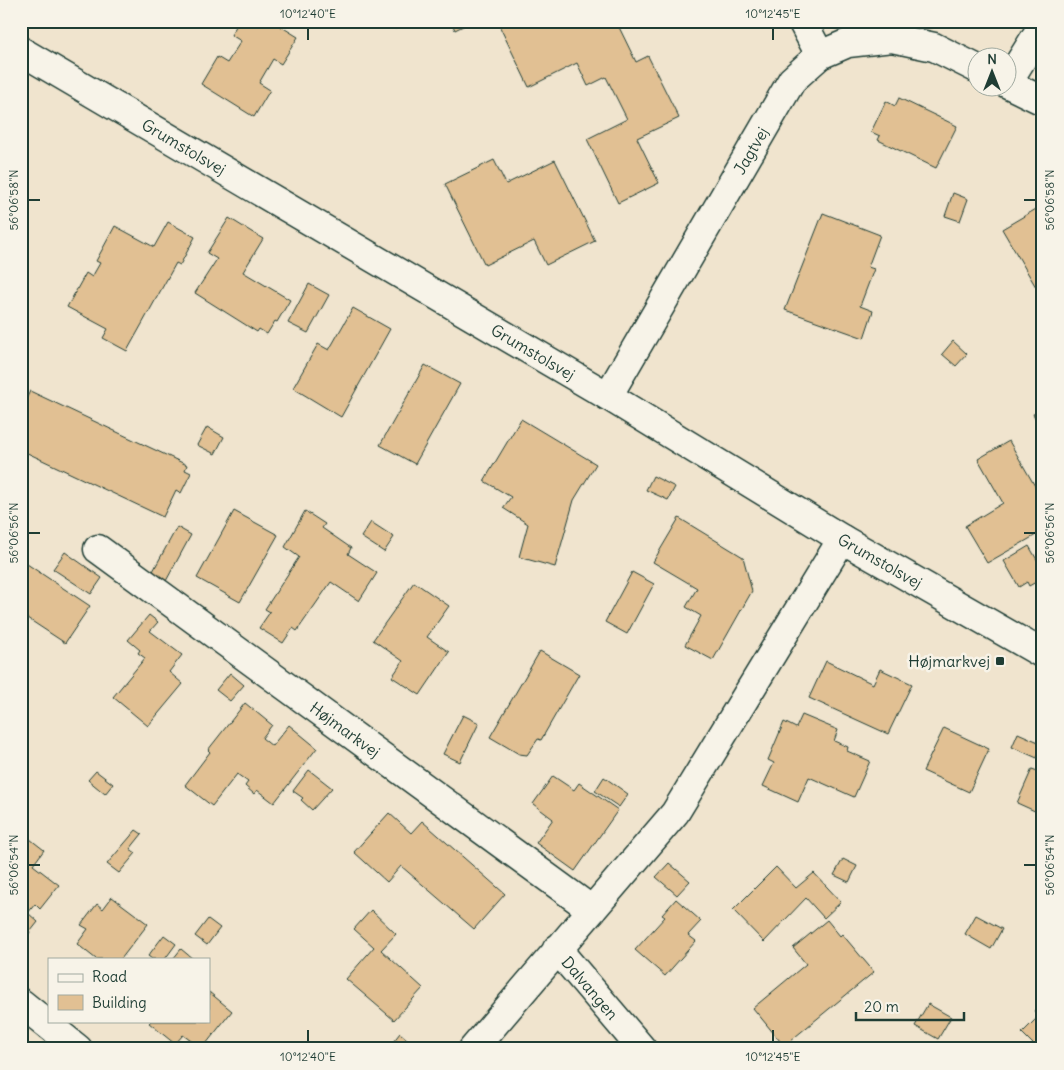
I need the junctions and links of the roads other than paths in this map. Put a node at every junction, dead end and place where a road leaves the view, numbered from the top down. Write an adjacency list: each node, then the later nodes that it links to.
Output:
1 (802, 21): 4 (street)
2 (1043, 25): 6 (street)
3 (21, 51): 9 (street, Grumstolsvej)
4 (820, 54): 5 (street, Jagtvej); 9 (street, Jagtvej)
5 (966, 63)
6 (1016, 68)
7 (1016, 88): 8 (street)
8 (1043, 101)
9 (608, 396): 10 (street, Grumstolsvej)
10 (842, 539): 12 (street, Grumstolsvej); 13 (street)
11 (98, 549): 13 (street, Højmarkvej)
12 (1043, 654)
13 (592, 910): 14 (street)
14 (557, 949): 17 (street); 18 (street, Dalvangen)
15 (21, 1003): 16 (street)
16 (78, 1049)
17 (472, 1049)
18 (642, 1049)

